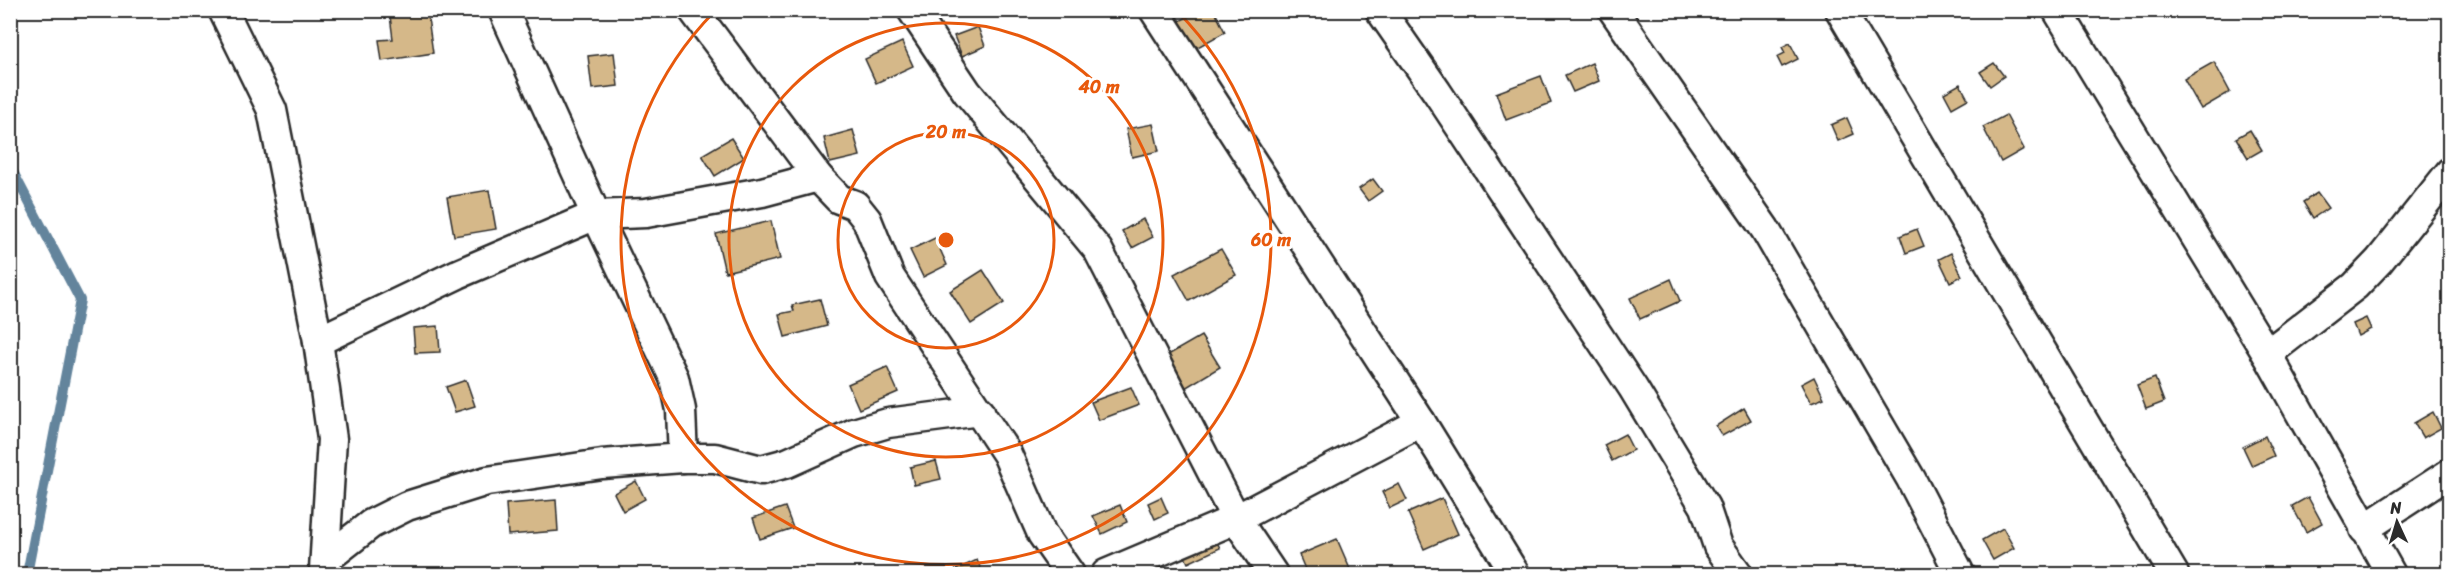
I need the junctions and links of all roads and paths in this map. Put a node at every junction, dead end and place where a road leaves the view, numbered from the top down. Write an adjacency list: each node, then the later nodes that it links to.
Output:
1 (223, 10): 13 (street)
2 (503, 10): 12 (street)
3 (693, 10): 11 (street)
4 (912, 10): 19 (street)
5 (1154, 10): 16 (street)
6 (1380, 10): 26 (street)
7 (1613, 10): 27 (street)
8 (1840, 10): 28 (street)
9 (2057, 10): 14 (street)
10 (2450, 172): 14 (street)
11 (818, 177): 12 (street); 15 (street)
12 (596, 215): 13 (street); 17 (street)
13 (318, 341): 21 (street)
14 (2267, 354): 20 (street)
15 (980, 411): 17 (street); 22 (street)
16 (1421, 422): 19 (street); 25 (street)
17 (683, 458): 21 (street)
18 (2450, 473): 20 (street)
19 (1236, 519): 23 (street); 24 (street)
20 (2364, 529): 29 (street)
21 (325, 567)
22 (1070, 574)
23 (1106, 574)
24 (1273, 574)
25 (1515, 574)
26 (1738, 574)
27 (1960, 574)
28 (2174, 574)
29 (2391, 574)

